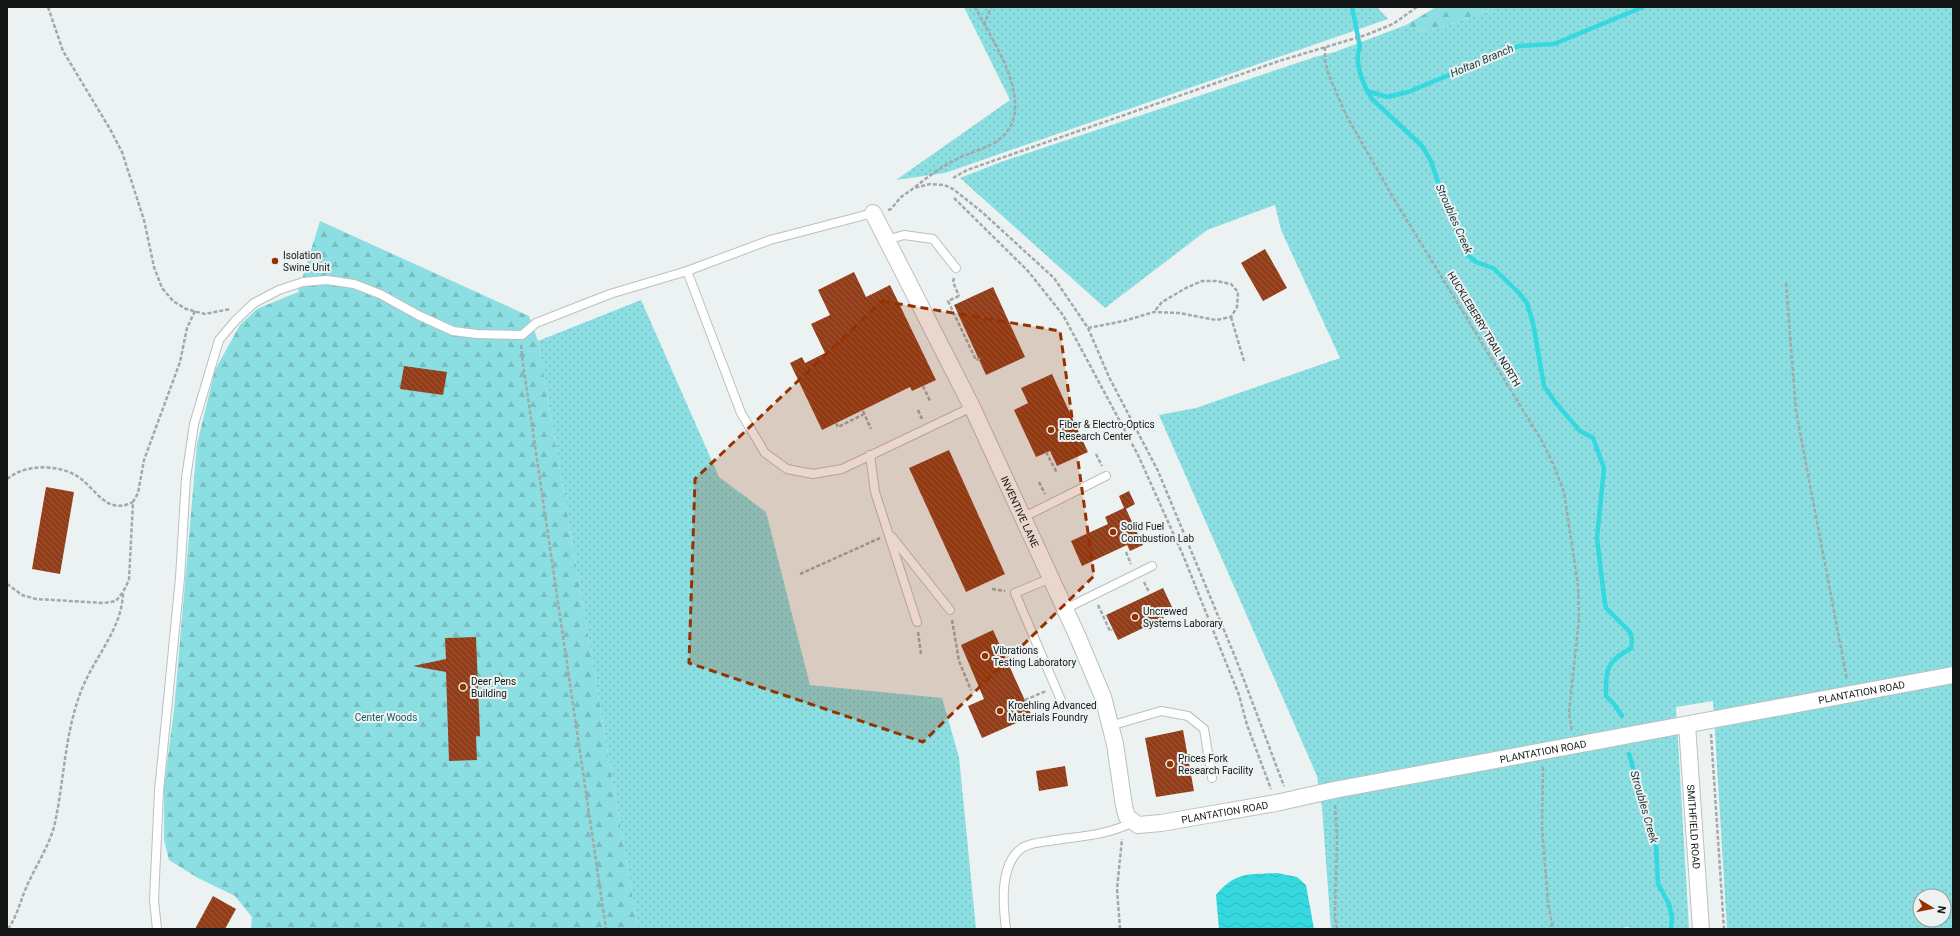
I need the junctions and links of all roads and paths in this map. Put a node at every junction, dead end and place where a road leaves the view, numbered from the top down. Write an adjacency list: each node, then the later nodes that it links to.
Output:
1 (48, 7): 18 (path)
2 (975, 7): 6 (path)
3 (991, 7): 6 (path)
4 (1417, 7): 5 (path)
5 (1413, 9): 7 (path)
6 (984, 25): 9 (path)
7 (1325, 47): 8 (path); 62 (path, HUCKLEBERRY TRAIL NORTH)
8 (952, 178)
9 (914, 188): 11 (path); 21 (path)
10 (954, 198): 66 (path)
11 (874, 213): 12 (street, INVENTIVE LANE); 14 (lane)
12 (886, 240): 13 (lane); 27 (street, INVENTIVE LANE)
13 (956, 268)
14 (687, 271): 22 (lane); 35 (lane)
15 (953, 282): 23 (path)
16 (1786, 283): 56 (path)
17 (231, 309): 18 (path)
18 (195, 311): 39 (path)
19 (1154, 312): 20 (path); 20 (path); 21 (path)
20 (1231, 316): 24 (path)
21 (1088, 328): 66 (path)
22 (522, 335): 69 (lane); 70 (path)
23 (981, 361)
24 (1244, 361)
25 (923, 386): 26 (path)
26 (930, 401)
27 (972, 407): 35 (lane); 40 (street, INVENTIVE LANE)
28 (863, 411): 29 (path)
29 (864, 414): 32 (path); 33 (path)
30 (843, 420): 32 (path)
31 (836, 423): 32 (path)
32 (845, 424)
33 (871, 429)
34 (1046, 452): 36 (path)
35 (870, 455): 41 (lane)
36 (1057, 473)
37 (1106, 476): 40 (lane)
38 (7, 479): 39 (path)
39 (133, 502): 46 (path)
40 (1024, 517): 44 (street, INVENTIVE LANE)
41 (889, 534): 43 (path); 49 (lane); 50 (lane)
42 (1152, 566): 48 (lane)
43 (800, 574)
44 (1051, 578): 48 (street, INVENTIVE LANE); 58 (lane)
45 (7, 584): 46 (path)
46 (123, 592): 68 (path)
47 (1097, 603): 51 (path)
48 (1065, 609): 60 (street, INVENTIVE LANE)
49 (950, 610): 54 (path)
50 (917, 622): 52 (path)
51 (1112, 630)
52 (921, 654)
53 (1953, 675): 56 (street, PLANTATION ROAD)
54 (971, 690)
55 (1040, 693): 57 (path)
56 (1849, 695): 59 (street, PLANTATION ROAD)
57 (1025, 700)
58 (1061, 700)
59 (1687, 725): 65 (street, PLANTATION ROAD); 75 (street, SMITHFIELD ROAD)
60 (1110, 726): 64 (lane); 67 (street, INVENTIVE LANE)
61 (1710, 729): 76 (path)
62 (1572, 736)
63 (1543, 762): 74 (path)
64 (1212, 778)
65 (1334, 790): 66 (street, PLANTATION ROAD); 73 (path)
66 (1282, 801): 67 (street, PLANTATION ROAD)
67 (1132, 822): 71 (lane); 72 (path)
68 (8, 929)
69 (157, 929)
70 (606, 929)
71 (1006, 929)
72 (1120, 929)
73 (1337, 929)
74 (1553, 929)
75 (1701, 929)
76 (1724, 929)

